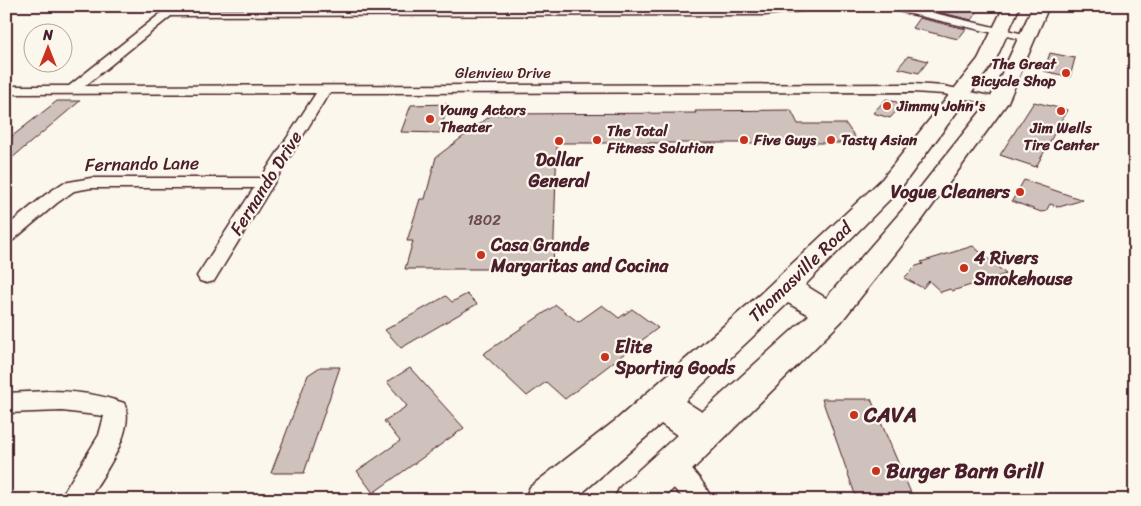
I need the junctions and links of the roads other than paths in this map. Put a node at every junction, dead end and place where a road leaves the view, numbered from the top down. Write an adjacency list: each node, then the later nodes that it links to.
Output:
1 (822, 6): 5 (street)
2 (889, 6): 6 (street)
3 (1012, 6): 6 (main road, Thomasville Road)
4 (1041, 6): 7 (main road)
5 (172, 9): 10 (street)
6 (1000, 31): 7 (street); 11 (main road, Thomasville Road)
7 (1028, 38): 12 (main road)
8 (325, 89): 10 (street, Glenview Drive); 11 (street, Glenview Drive); 15 (street, Fernando Drive)
9 (6, 90): 10 (street, Glenview Drive)
10 (72, 90)
11 (963, 93): 12 (street, Glenview Drive); 13 (main road, Thomasville Road)
12 (998, 102): 14 (main road)
13 (915, 154): 14 (main road); 18 (main road, Thomasville Road)
14 (950, 166): 19 (main road)
15 (266, 183): 16 (street, Fernando Lane); 17 (street, Fernando Drive)
16 (6, 237)
17 (207, 276)
18 (787, 288): 19 (main road); 21 (main road, Thomasville Road)
19 (830, 314): 22 (main road)
20 (6, 403): 24 (street)
21 (659, 403): 22 (main road); 25 (main road, Thomasville Road)
22 (703, 433): 23 (main road)
23 (670, 466): 26 (main road); 27 (street)
24 (72, 500)
25 (544, 500)
26 (634, 500)
27 (698, 500)

